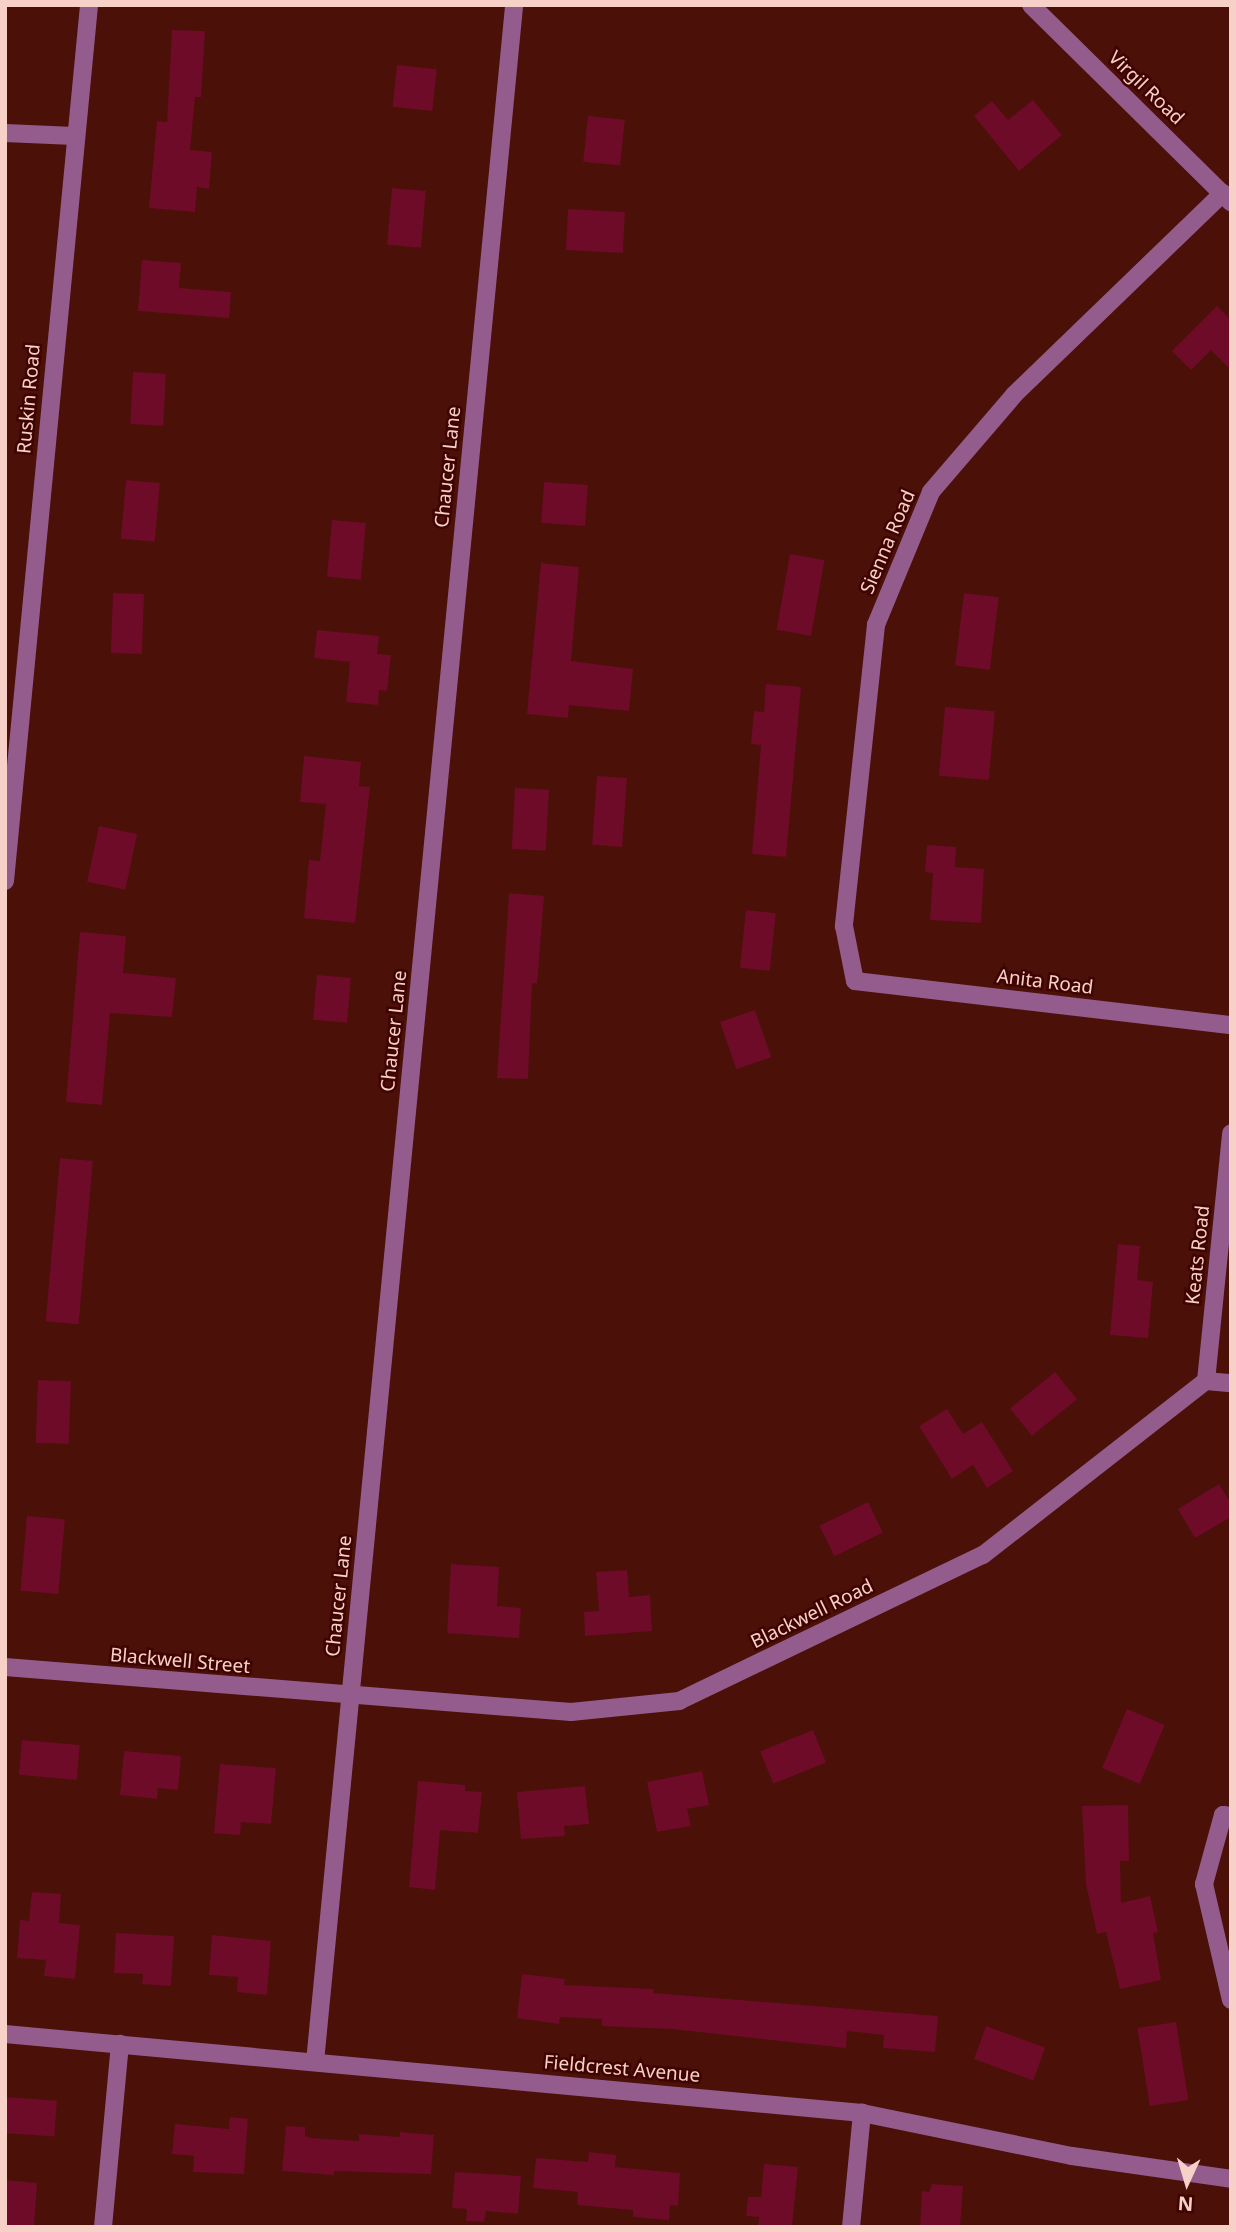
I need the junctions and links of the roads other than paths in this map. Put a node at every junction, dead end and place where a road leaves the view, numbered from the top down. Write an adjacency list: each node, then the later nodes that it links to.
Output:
1 (89, 5): 5 (street, Ruskin Road)
2 (514, 5): 14 (street, Chaucer Lane)
3 (1031, 5): 6 (street, Virgil Road)
4 (5, 132): 5 (street)
5 (74, 136): 7 (street, Ruskin Road)
6 (1227, 198): 8 (street, Sienna Road)
7 (5, 881)
8 (855, 981): 9 (street, Anita Road)
9 (1231, 1025)
10 (1231, 1133): 11 (street, Keats Road)
11 (1206, 1381): 12 (street); 14 (street, Blackwell Road)
12 (1231, 1383)
13 (5, 1667): 14 (street, Blackwell Street)
14 (351, 1697): 19 (street, Chaucer Lane)
15 (1227, 1815): 16 (street)
16 (1231, 2000)
17 (5, 2034): 18 (street, Fieldcrest Avenue)
18 (120, 2044): 19 (street, Fieldcrest Avenue); 22 (street)
19 (315, 2062): 20 (street, Fieldcrest Avenue)
20 (862, 2113): 21 (street, Fieldcrest Avenue); 23 (street)
21 (1231, 2179)
22 (103, 2227)
23 (851, 2227)

